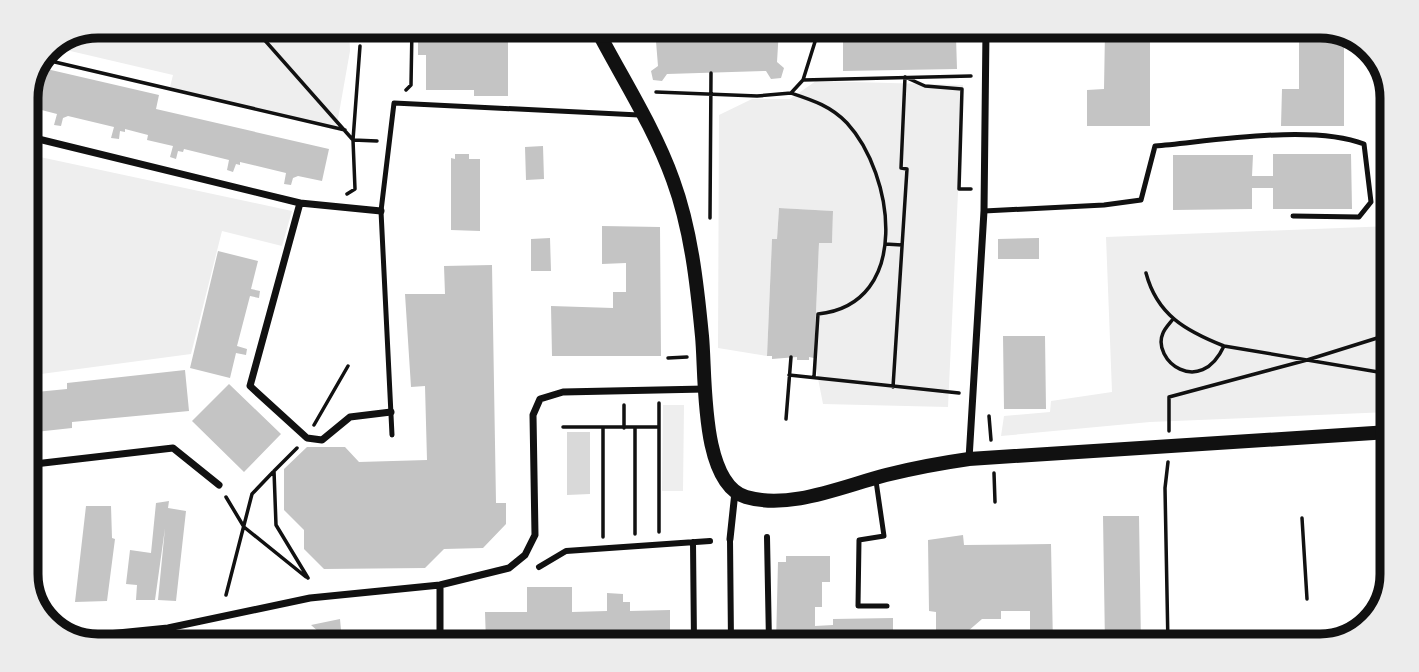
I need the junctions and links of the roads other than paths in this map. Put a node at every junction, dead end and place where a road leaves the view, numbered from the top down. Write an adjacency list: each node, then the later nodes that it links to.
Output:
1 (601, 38): 3 (main road)
2 (986, 38): 7 (street)
3 (642, 115): 6 (lane); 9 (main road)
4 (39, 139): 5 (street)
5 (300, 203): 6 (street); 10 (street)
6 (381, 211): 10 (lane)
7 (984, 211): 8 (lane); 13 (street)
8 (1293, 216)
9 (706, 389): 17 (main road); 23 (street)
10 (391, 412): 12 (lane)
11 (1380, 433): 13 (main road)
12 (392, 435)
13 (969, 459): 15 (main road)
14 (39, 463): 16 (street)
15 (875, 478): 17 (main road); 24 (lane)
16 (219, 485)
17 (735, 492): 19 (street)
18 (766, 537): 29 (street)
19 (730, 540): 28 (street)
20 (710, 541): 21 (street)
21 (693, 542): 22 (street); 27 (street)
22 (539, 567)
23 (440, 585): 25 (street); 26 (street)
24 (887, 606)
25 (130, 634)
26 (440, 634)
27 (694, 634)
28 (731, 634)
29 (769, 634)

